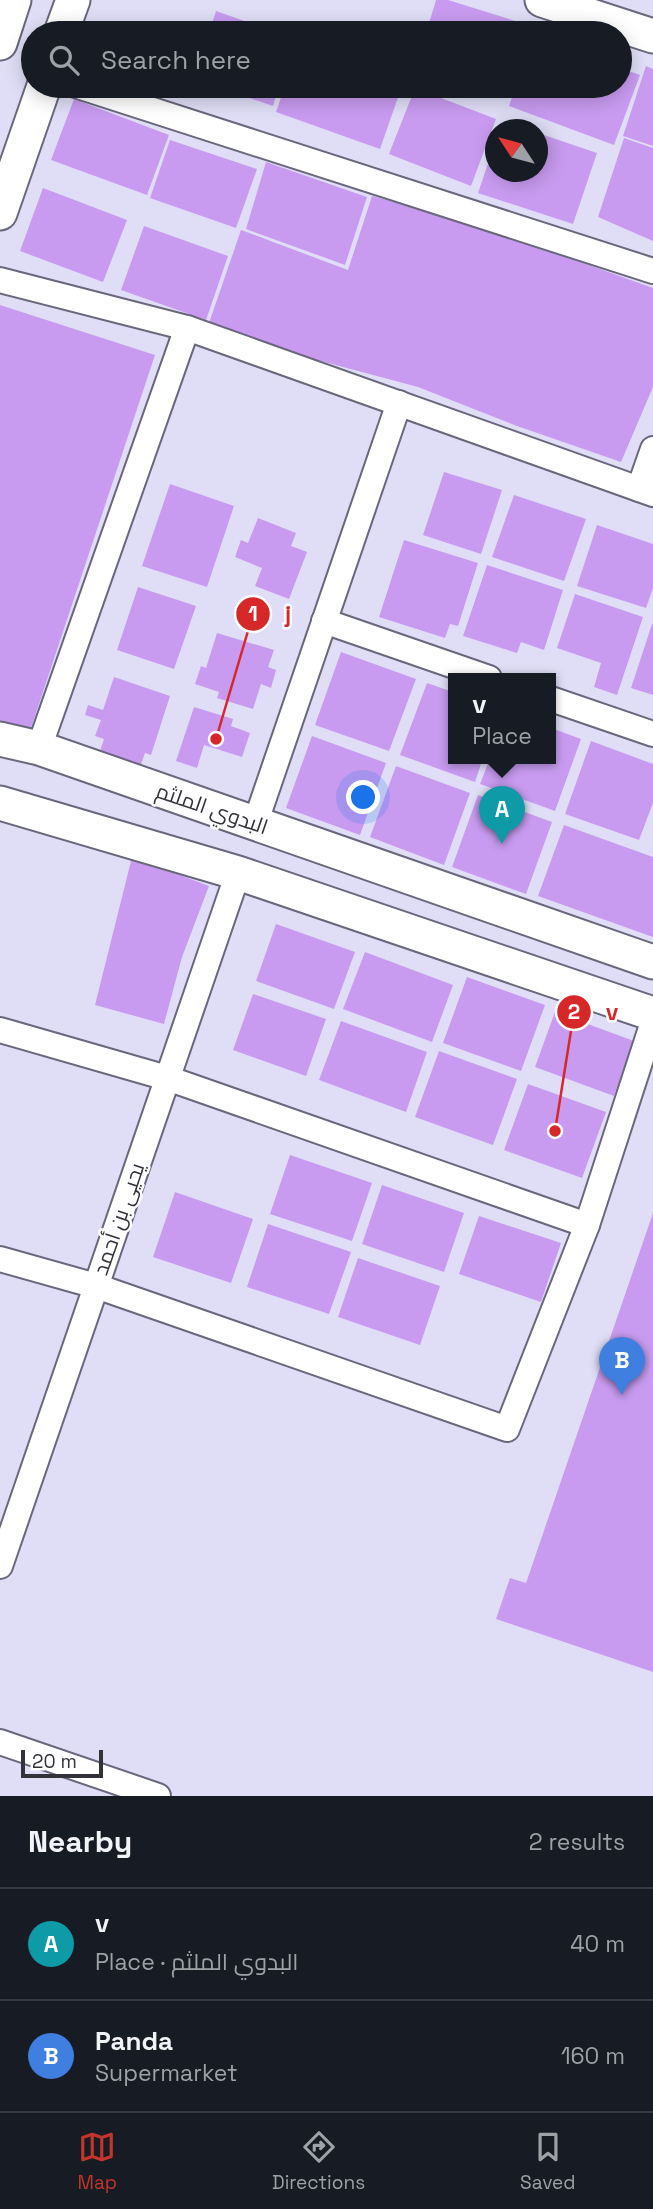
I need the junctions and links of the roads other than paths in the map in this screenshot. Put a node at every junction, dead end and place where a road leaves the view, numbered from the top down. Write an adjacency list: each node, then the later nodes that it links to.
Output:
1 (14, 0): 8 (street)
2 (73, 0): 4 (street)
3 (542, 0): 5 (street)
4 (65, 21)
5 (607, 21)
6 (632, 29): 7 (street)
7 (653, 36)
8 (0, 43)
9 (40, 98): 11 (street)
10 (115, 98): 12 (street)
11 (0, 213)
12 (653, 271)
13 (0, 280): 14 (street)
14 (187, 328): 15 (street); 23 (street)
15 (399, 403): 17 (street); 18 (street)
16 (653, 449): 17 (street)
17 (646, 491)
18 (324, 621): 19 (street); 25 (street)
19 (475, 673)
20 (556, 701): 21 (street)
21 (653, 734)
22 (0, 739): 23 (street, البدوي الملثم)
23 (39, 748): 25 (street, البدوي الملثم)
24 (0, 803): 26 (street)
25 (255, 824): 27 (street, البدوي الملثم)
26 (238, 873): 28 (street); 33 (street, يحيى بن أحمد)
27 (424, 883): 28 (street); 29 (street, البدوي الملثم)
28 (410, 931): 30 (street)
29 (653, 962)
30 (653, 1014)
31 (653, 1022): 34 (street)
32 (0, 1030): 33 (street)
33 (167, 1078): 34 (street); 36 (street, يحيى بن أحمد)
34 (587, 1225): 36 (street)
35 (0, 1259): 36 (street)
36 (96, 1286): 37 (street, يحيى بن أحمد)
37 (0, 1566)
38 (0, 1742): 39 (street)
39 (158, 1796)

